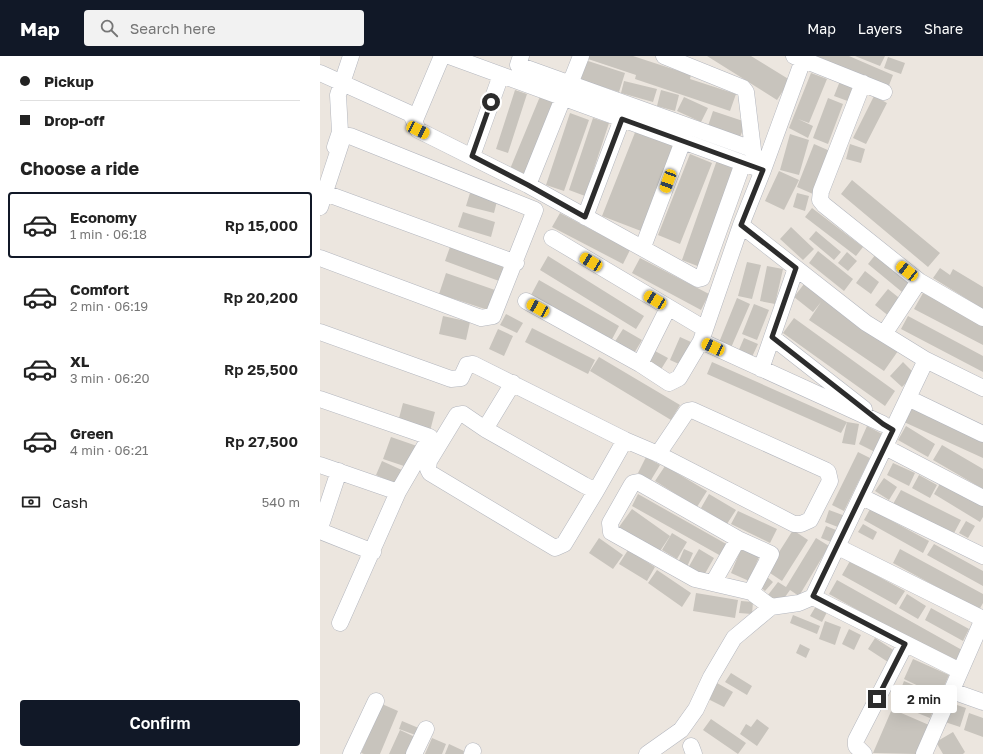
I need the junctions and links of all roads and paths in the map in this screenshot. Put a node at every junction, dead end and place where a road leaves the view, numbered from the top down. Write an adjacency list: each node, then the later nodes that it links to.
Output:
1 (351, 56): 9 (street)
2 (521, 56): 11 (street)
3 (581, 56): 11 (street)
4 (664, 56): 16 (street)
5 (451, 57): 8 (street); 14 (street)
6 (798, 58): 10 (street); 18 (street)
7 (320, 73): 9 (street)
8 (501, 75): 11 (street); 17 (street)
9 (341, 82): 14 (street); 20 (street)
10 (863, 83): 12 (street); 28 (street)
11 (567, 91): 13 (street); 16 (street); 19 (street)
12 (884, 92)
13 (622, 119): 15 (street); 21 (street)
14 (414, 120): 17 (street)
15 (682, 141): 18 (street); 24 (street)
16 (752, 149): 18 (street)
17 (472, 156): 19 (street)
18 (754, 167): 22 (street); 24 (street)
19 (528, 185): 21 (street)
20 (322, 196): 26 (street); 26 (street)
21 (585, 217): 24 (street)
22 (741, 225): 27 (street); 34 (street)
23 (552, 238): 30 (street)
24 (643, 247)
25 (320, 258): 26 (street)
26 (516, 263)
27 (796, 268): 33 (street); 35 (street)
28 (919, 281): 31 (street); 33 (street)
29 (526, 301): 37 (street)
30 (668, 308): 34 (street); 37 (street)
31 (983, 318)
32 (320, 332): 39 (street)
33 (884, 334): 36 (street)
34 (703, 335): 37 (street); 38 (street)
35 (772, 337): 38 (street); 43 (street)
36 (926, 360): 40 (street); 41 (street)
37 (640, 364)
38 (762, 369): 43 (street)
39 (513, 383): 44 (street); 46 (street)
40 (983, 388)
41 (908, 398): 43 (street); 45 (street)
42 (320, 399): 52 (street)
43 (888, 427): 47 (street)
44 (485, 429): 51 (street); 51 (street)
45 (983, 434)
46 (625, 440): 48 (street); 51 (street)
47 (885, 447): 53 (street); 54 (street)
48 (658, 454): 48 (street)
49 (320, 465): 50 (street)
50 (339, 471): 52 (street); 55 (street)
51 (596, 491)
52 (398, 492): 59 (street)
53 (862, 497): 58 (street); 60 (street)
54 (983, 498)
55 (320, 528)
56 (320, 531): 59 (street)
57 (738, 539): 61 (street); 61 (street); 62 (street)
58 (838, 547): 63 (street); 65 (street)
59 (373, 552): 66 (street)
60 (983, 556)
61 (712, 583): 62 (street)
62 (750, 592): 64 (street)
63 (813, 596): 64 (street); 67 (street)
64 (770, 607): 76 (street)
65 (983, 619): 68 (street)
66 (340, 623)
67 (905, 644): 68 (street); 77 (street)
68 (960, 672): 69 (street)
69 (952, 691): 71 (street); 73 (street)
70 (376, 701): 74 (street)
71 (983, 702)
72 (426, 729): 75 (street)
73 (926, 752)
74 (351, 754)
75 (414, 754)
76 (647, 754)
77 (864, 754)

